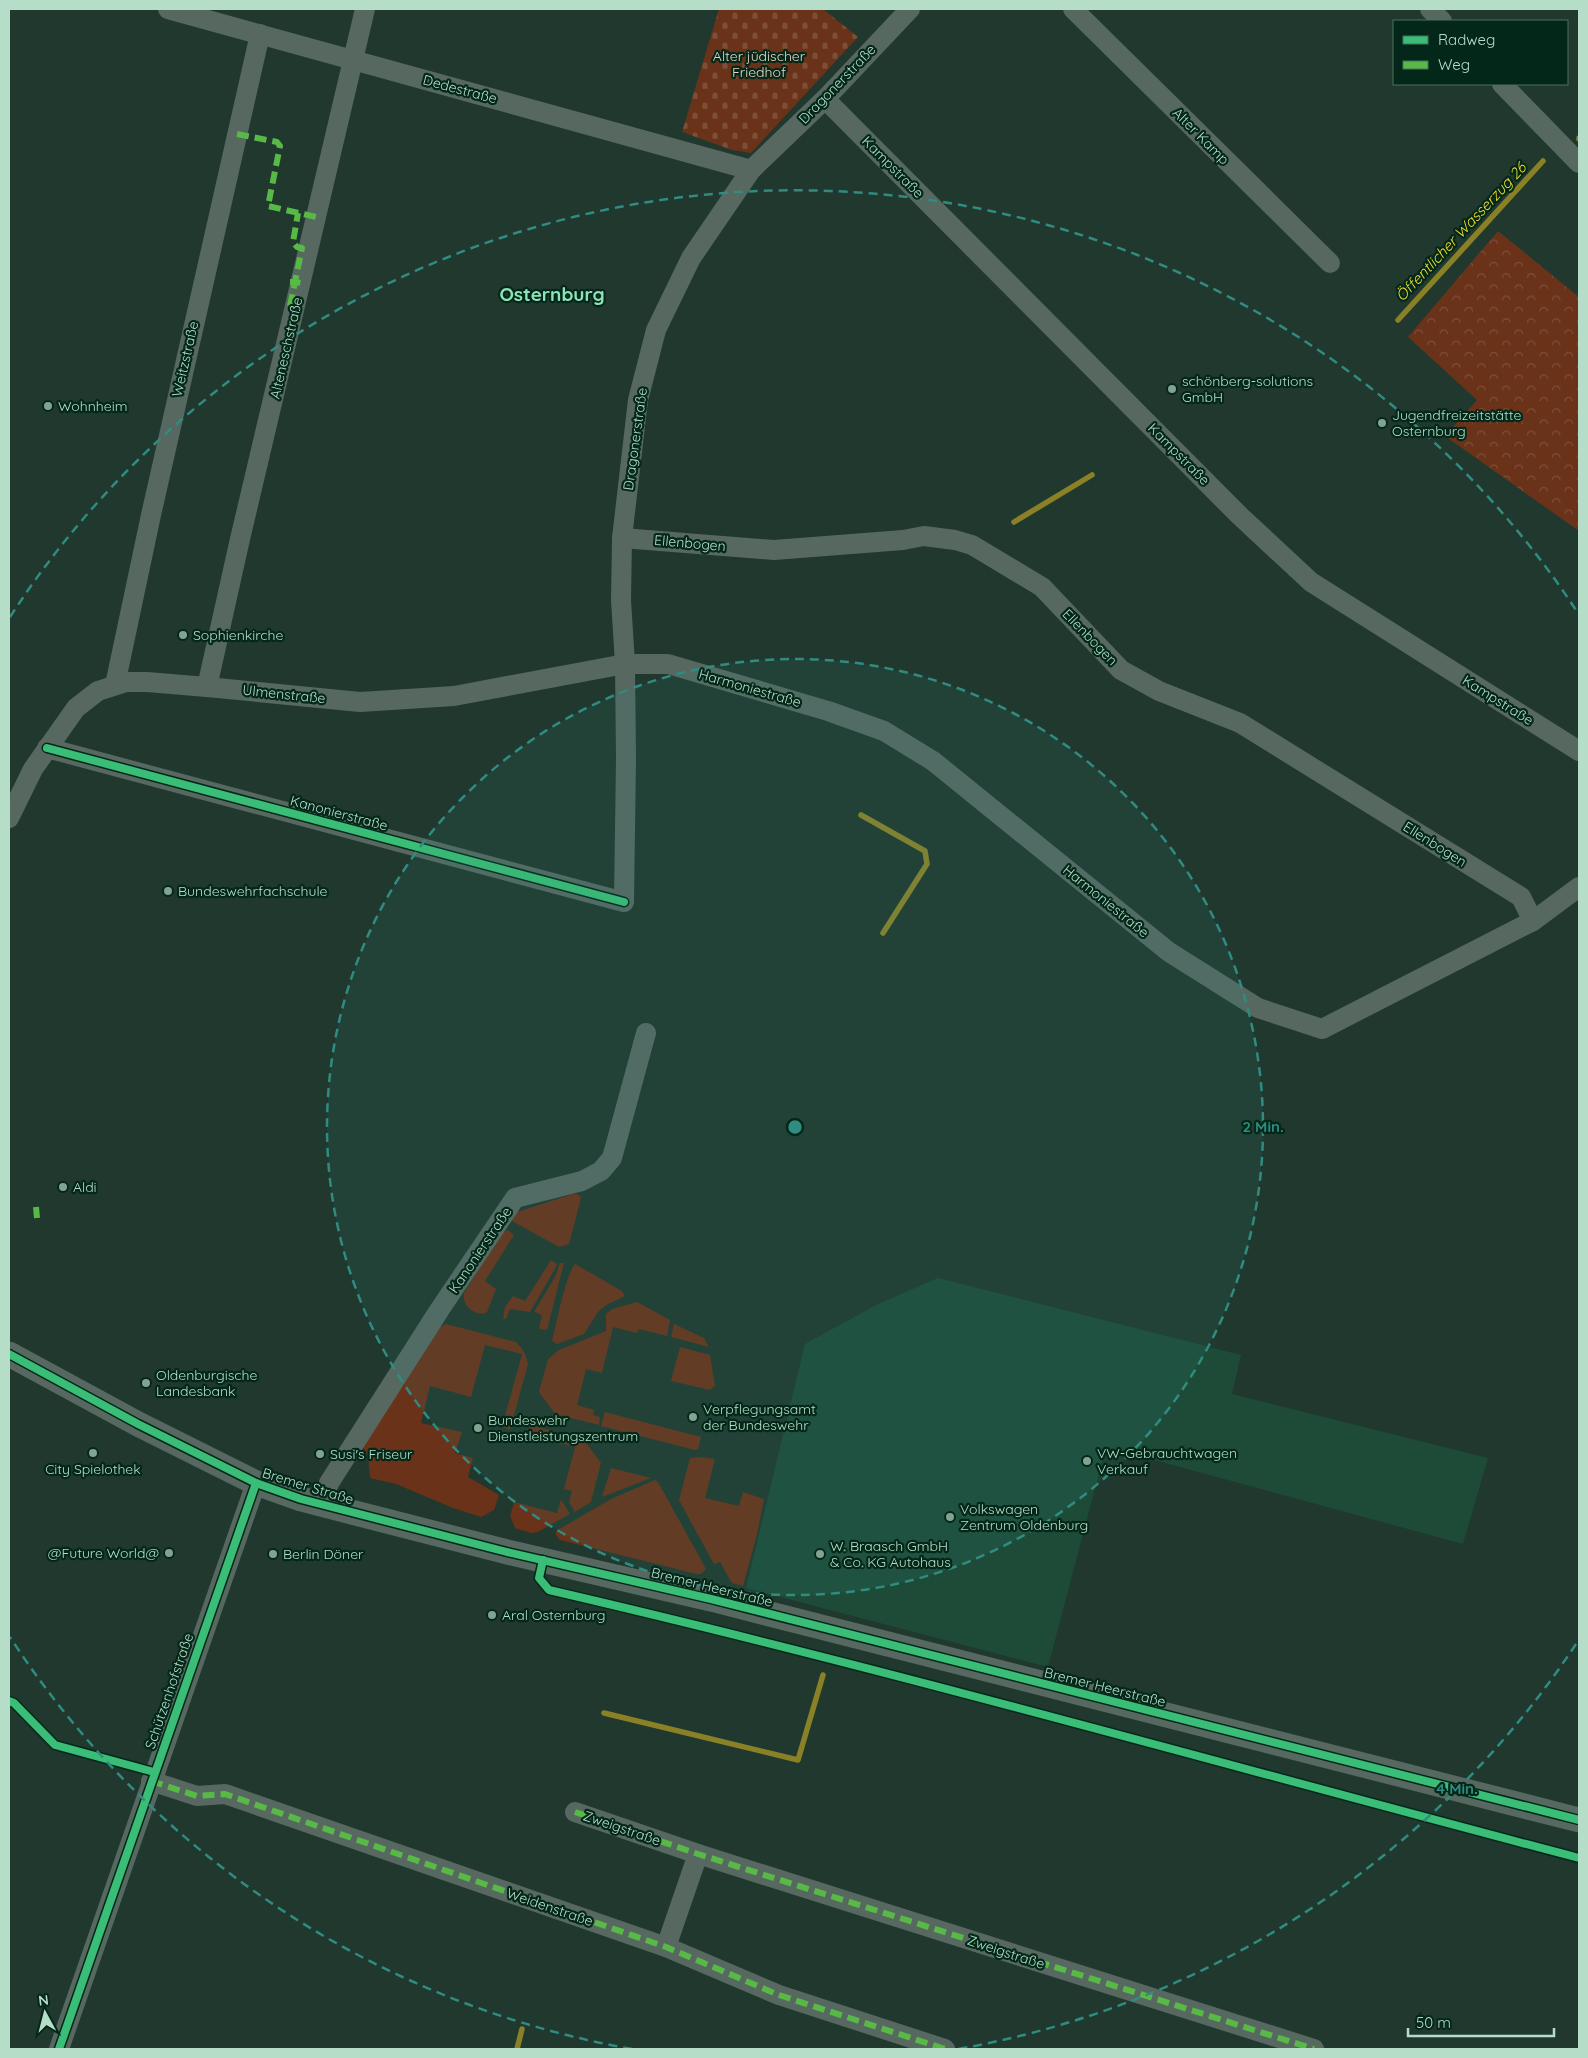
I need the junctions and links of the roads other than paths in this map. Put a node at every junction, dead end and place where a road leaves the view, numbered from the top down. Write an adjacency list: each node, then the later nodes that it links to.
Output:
1 (168, 9): 7 (street, Dedestraße)
2 (365, 9): 8 (street, Alteneschstraße)
3 (910, 9): 10 (street, Dragonerstraße)
4 (1073, 9): 13 (street, Alter Kamp)
5 (1430, 9): 6 (street)
6 (1441, 20)
7 (260, 34): 8 (street, Dedestraße); 16 (street, Weitzstraße)
8 (353, 60): 12 (street, Dedestraße); 17 (street, Alteneschstraße)
9 (1503, 85): 11 (street)
10 (825, 99): 12 (street, Dragonerstraße); 19 (street, Kampstraße)
11 (1579, 162)
12 (751, 170): 14 (street, Dragonerstraße)
13 (1330, 263)
14 (622, 538): 15 (street, Dragonerstraße); 23 (street, Ellenbogen)
15 (625, 664): 17 (street, Ulmenstraße); 22 (street, Dragonerstraße); 23 (street, Harmoniestraße)
16 (115, 685): 17 (street, Ulmenstraße); 18 (street, Ulmenstraße)
17 (207, 687)
18 (48, 748): 20 (street, Ulmenstraße); 22 (street, Kanonierstraße)
19 (1579, 752)
20 (9, 818)
21 (1579, 887): 23 (street, Harmoniestraße)
22 (624, 902)
23 (1533, 921)
24 (646, 1033): 27 (street, Kanonierstraße)
25 (9, 1354): 26 (street, Bremer Straße)
26 (256, 1484): 27 (street, Bremer Straße); 29 (street, Schützenhofstraße)
27 (322, 1504): 28 (street, Bremer Straße)
28 (624, 1579): 31 (street, Bremer Heerstraße)
29 (151, 1781): 33 (street, Weidenstraße); 34 (street, Schützenhofstraße)
30 (575, 1812): 32 (street, Zweigstraße)
31 (1579, 1820)
32 (698, 1854): 33 (street); 36 (street, Zweigstraße)
33 (666, 1948): 35 (street, Weidenstraße)
34 (59, 2049)
35 (945, 2049)
36 (1314, 2049)

